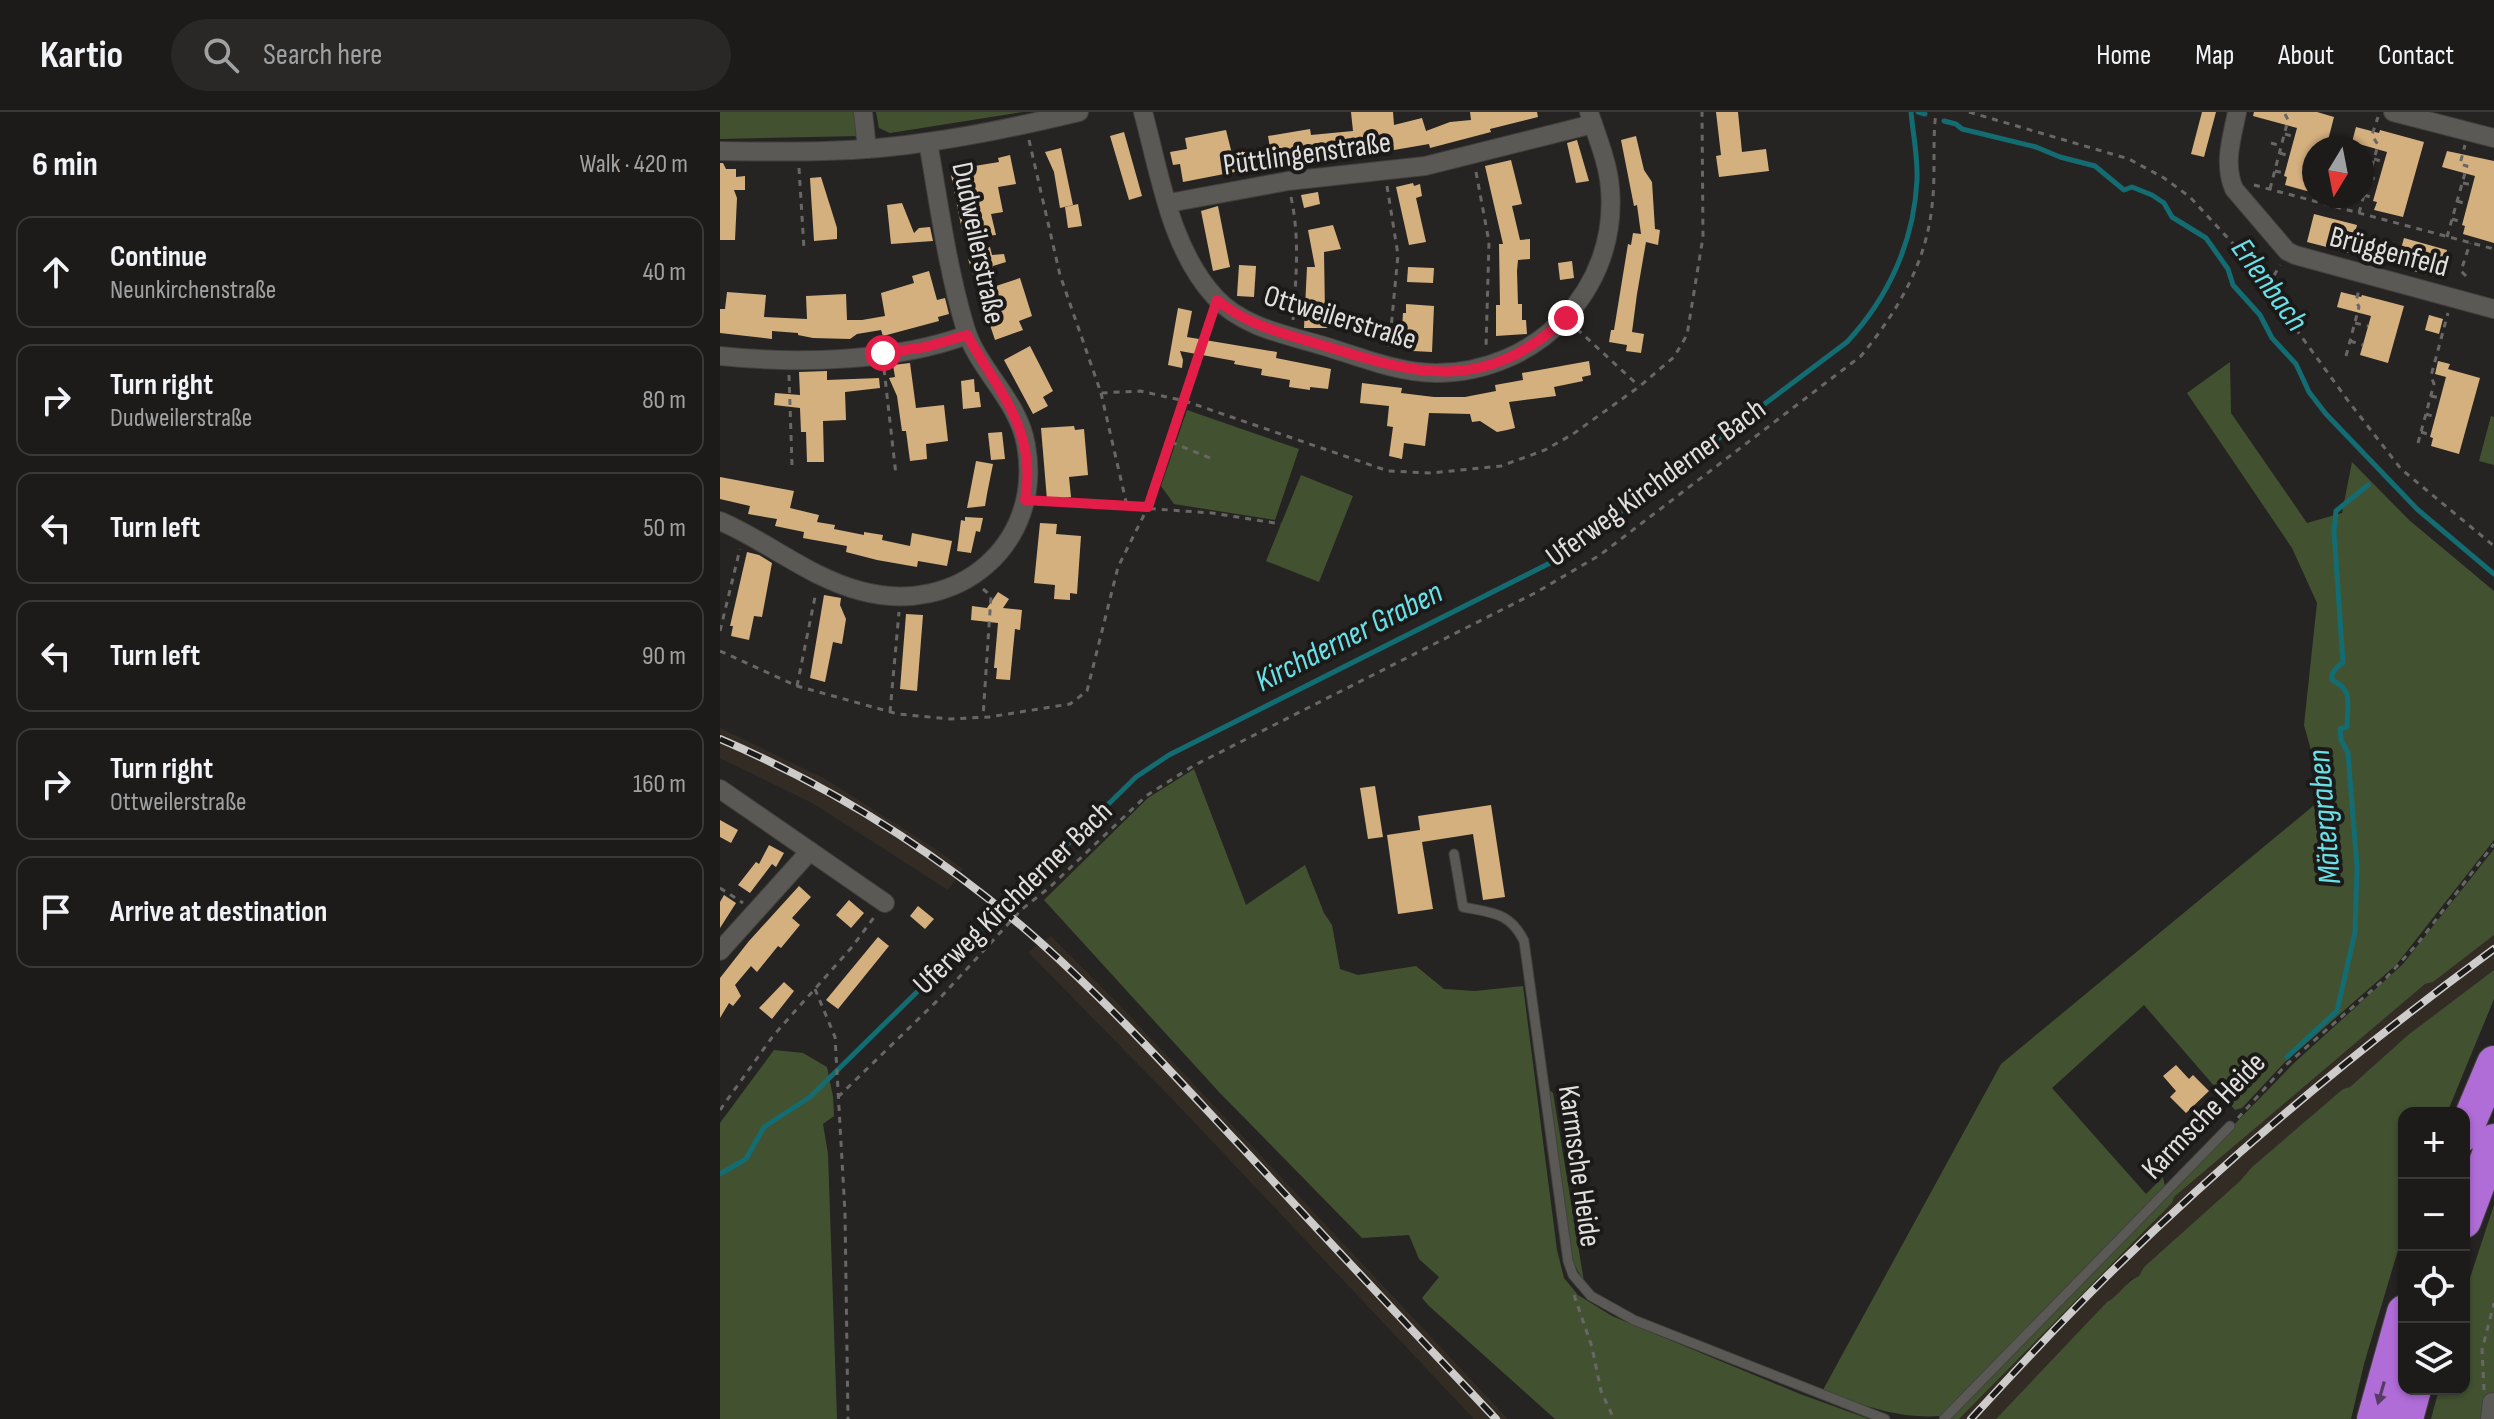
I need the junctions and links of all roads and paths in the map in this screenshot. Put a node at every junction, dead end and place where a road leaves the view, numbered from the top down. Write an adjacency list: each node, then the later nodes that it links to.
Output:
1 (863, 112): 22 (street)
2 (1079, 112): 12 (street)
3 (1143, 112): 41 (street, Ottweilerstraße)
4 (1702, 112): 73 (path)
5 (1936, 112): 112 (path, Uferweg Kirchderner Bach)
6 (1969, 112): 56 (path)
7 (2237, 112): 53 (street, Brüggenfeld)
8 (2284, 112): 14 (path)
9 (2379, 112): 15 (path)
10 (2393, 112): 13 (street)
11 (1591, 118): 26 (street, Püttlingenstraße); 60 (street, Ottweilerstraße)
12 (1025, 125): 19 (street); 74 (path)
13 (2469, 131): 18 (street); 37 (path)
14 (2285, 134): 16 (path); 21 (path)
15 (2373, 136)
16 (2295, 137)
17 (2374, 138): 28 (path)
18 (2494, 138)
19 (928, 142): 22 (street); 63 (street, Dudweilerstraße)
20 (2271, 143): 21 (path)
21 (2282, 146): 25 (path)
22 (867, 149): 24 (street)
23 (720, 151): 24 (street)
24 (798, 153): 51 (path)
25 (2280, 153): 27 (path); 31 (path)
26 (1473, 155): 30 (street, Püttlingenstraße); 72 (path)
27 (2289, 156)
28 (2374, 159): 29 (path)
29 (2384, 162)
30 (1383, 171): 35 (street, Püttlingenstraße); 71 (path)
31 (2275, 171): 32 (path); 39 (path)
32 (2285, 173)
33 (2374, 178): 34 (path)
34 (2379, 180)
35 (1288, 181): 41 (street, Püttlingenstraße); 64 (path)
36 (2249, 183): 39 (path)
37 (2463, 183): 38 (path); 40 (path)
38 (2472, 185)
39 (2270, 189): 44 (path)
40 (2457, 201): 42 (path); 46 (path)
41 (1169, 203): 58 (street, Ottweilerstraße)
42 (2467, 204)
43 (2360, 208): 44 (path)
44 (2359, 213): 45 (path)
45 (2382, 219): 48 (path); 49 (path)
46 (2452, 219): 47 (path); 49 (path)
47 (2462, 222)
48 (2380, 226)
49 (2447, 237): 50 (path)
50 (2470, 243): 52 (path); 55 (path)
51 (804, 249)
52 (2494, 249)
53 (2287, 251): 54 (street, Brüggenfeld); 56 (path)
54 (2362, 273): 57 (street, Brüggenfeld); 61 (path)
55 (2466, 276)
56 (2268, 288): 93 (path)
57 (2452, 298): 59 (street, Brüggenfeld); 75 (path)
58 (1217, 300): 64 (street, Ottweilerstraße); 77 (path)
59 (2494, 309)
60 (1566, 318): 72 (street, Ottweilerstraße); 73 (path)
61 (2355, 323): 62 (path); 65 (path)
62 (2368, 326)
63 (967, 335): 67 (street); 87 (street, Dudweilerstraße)
64 (1291, 336): 71 (street, Ottweilerstraße)
65 (2350, 341): 66 (path); 69 (path)
66 (2363, 345)
67 (883, 353): 70 (street); 86 (path)
68 (720, 356): 70 (street)
69 (2346, 356)
70 (788, 359): 85 (path)
71 (1387, 365): 72 (street, Ottweilerstraße)
72 (1486, 367)
73 (1640, 386): 77 (path)
74 (1101, 393): 77 (path); 88 (path)
75 (2431, 396): 76 (path); 78 (path)
76 (2440, 398)
77 (1185, 401): 82 (path)
78 (2426, 414): 79 (path); 80 (path)
79 (2435, 417)
80 (2421, 432): 81 (path); 83 (path)
81 (2431, 435)
82 (1171, 442): 84 (path); 89 (path)
83 (2418, 443)
84 (1210, 458)
85 (792, 465)
86 (896, 475)
87 (1025, 500): 88 (path); 95 (street, Dudweilerstraße)
88 (1127, 506): 89 (path)
89 (1148, 507): 91 (path); 101 (path)
90 (720, 521): 92 (street, Dudweilerstraße)
91 (1281, 524)
92 (744, 532): 94 (street, Dudweilerstraße); 97 (path)
93 (2494, 546)
94 (819, 574): 96 (street, Dudweilerstraße); 99 (path)
95 (971, 578): 96 (street, Dudweilerstraße); 101 (path)
96 (900, 596): 100 (path)
97 (720, 631)
98 (720, 651): 99 (path)
99 (797, 686): 100 (path)
100 (890, 712): 101 (path)
101 (983, 717)
102 (720, 789): 104 (street)
103 (2494, 844): 115 (path, Karmsche Heide)
104 (810, 851): 107 (street); 108 (street)
105 (1454, 854): 118 (lane, Karmsche Heide)
106 (720, 888): 108 (path)
107 (885, 903): 110 (path)
108 (756, 912): 109 (street)
109 (720, 951)
110 (815, 989): 112 (path); 113 (path)
111 (2494, 1063): 114 (highway)
112 (838, 1097): 123 (path)
113 (720, 1110)
114 (2470, 1120)
115 (2230, 1126): 126 (lane, Karmsche Heide)
116 (2494, 1141): 117 (highway)
117 (2470, 1205)
118 (1573, 1275): 124 (path); 125 (lane, Karmsche Heide)
119 (2494, 1303): 122 (path)
120 (2401, 1323): 127 (highway, one-way to 127)
121 (2412, 1395): 128 (highway)
122 (2491, 1411)
123 (848, 1419)
124 (1614, 1419)
125 (1885, 1419)
126 (1944, 1419)
127 (2374, 1419)
128 (2406, 1419)

